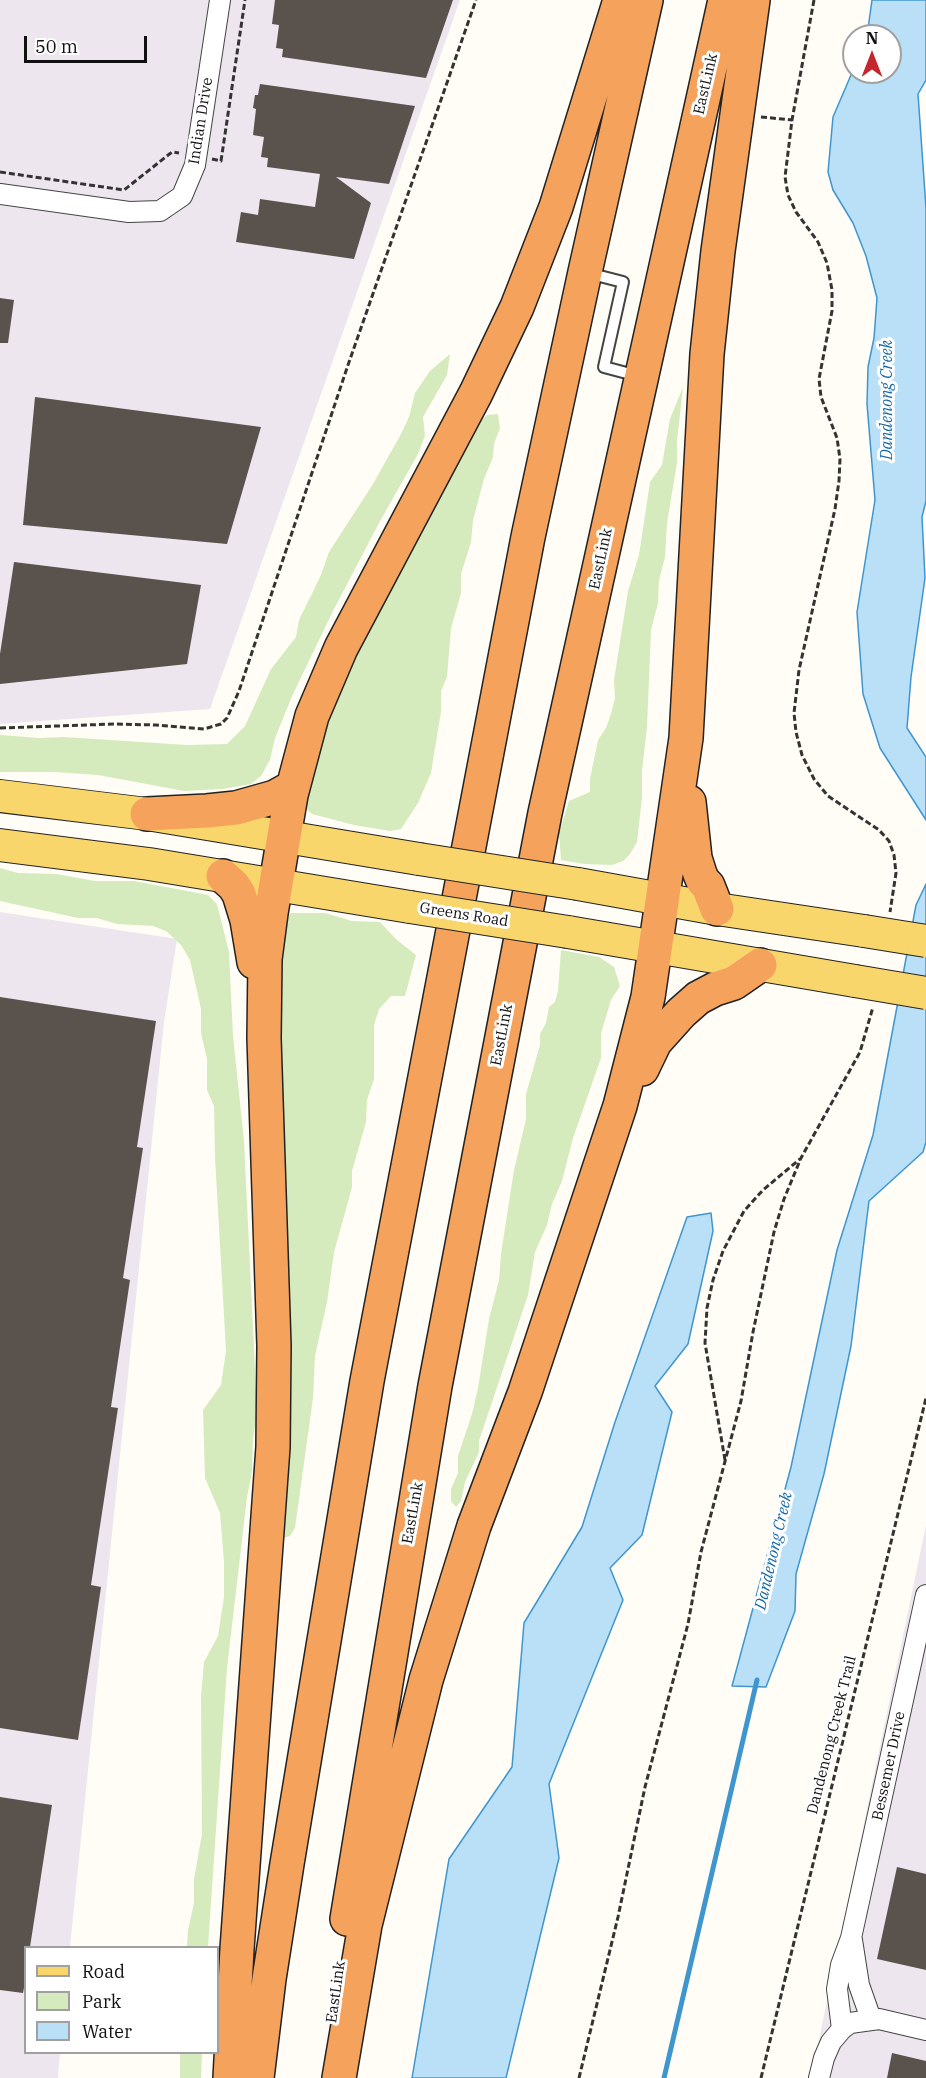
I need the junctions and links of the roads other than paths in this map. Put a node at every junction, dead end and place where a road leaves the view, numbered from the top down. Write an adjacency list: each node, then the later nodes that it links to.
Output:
1 (220, 0): 6 (street, Indian Drive)
2 (620, 0): 10 (highway)
3 (646, 0): 7 (highway)
4 (725, 0): 8 (highway, EastLink)
5 (753, 0): 9 (highway)
6 (0, 194)
7 (585, 272): 8 (lane); 31 (highway)
8 (640, 377): 32 (highway, EastLink)
9 (686, 738): 17 (highway); 18 (highway)
10 (293, 787): 12 (highway); 13 (highway)
11 (0, 796): 12 (main road)
12 (147, 814): 13 (main road)
13 (284, 836): 16 (highway); 17 (main road, bridge)
14 (0, 845): 15 (main road, Greens Road)
15 (223, 876): 16 (main road, Greens Road); 23 (highway)
16 (276, 885): 20 (main road, Greens Road, bridge); 23 (highway)
17 (663, 898): 18 (main road); 20 (highway)
18 (717, 909): 19 (main road, bridge)
19 (926, 941)
20 (656, 946): 21 (main road, Greens Road); 24 (highway)
21 (760, 965): 22 (main road, Greens Road, bridge); 24 (highway)
22 (926, 993)
23 (264, 1038): 30 (highway)
24 (620, 1106): 33 (highway)
25 (926, 1595): 26 (street, Bessemer Drive)
26 (851, 1938): 27 (street, Bessemer Drive); 28 (street, Bessemer Drive)
27 (871, 2019): 28 (street); 29 (street)
28 (842, 2029): 34 (street)
29 (926, 2030)
30 (230, 2078)
31 (257, 2078)
32 (324, 2078)
33 (339, 2078)
34 (819, 2078)

